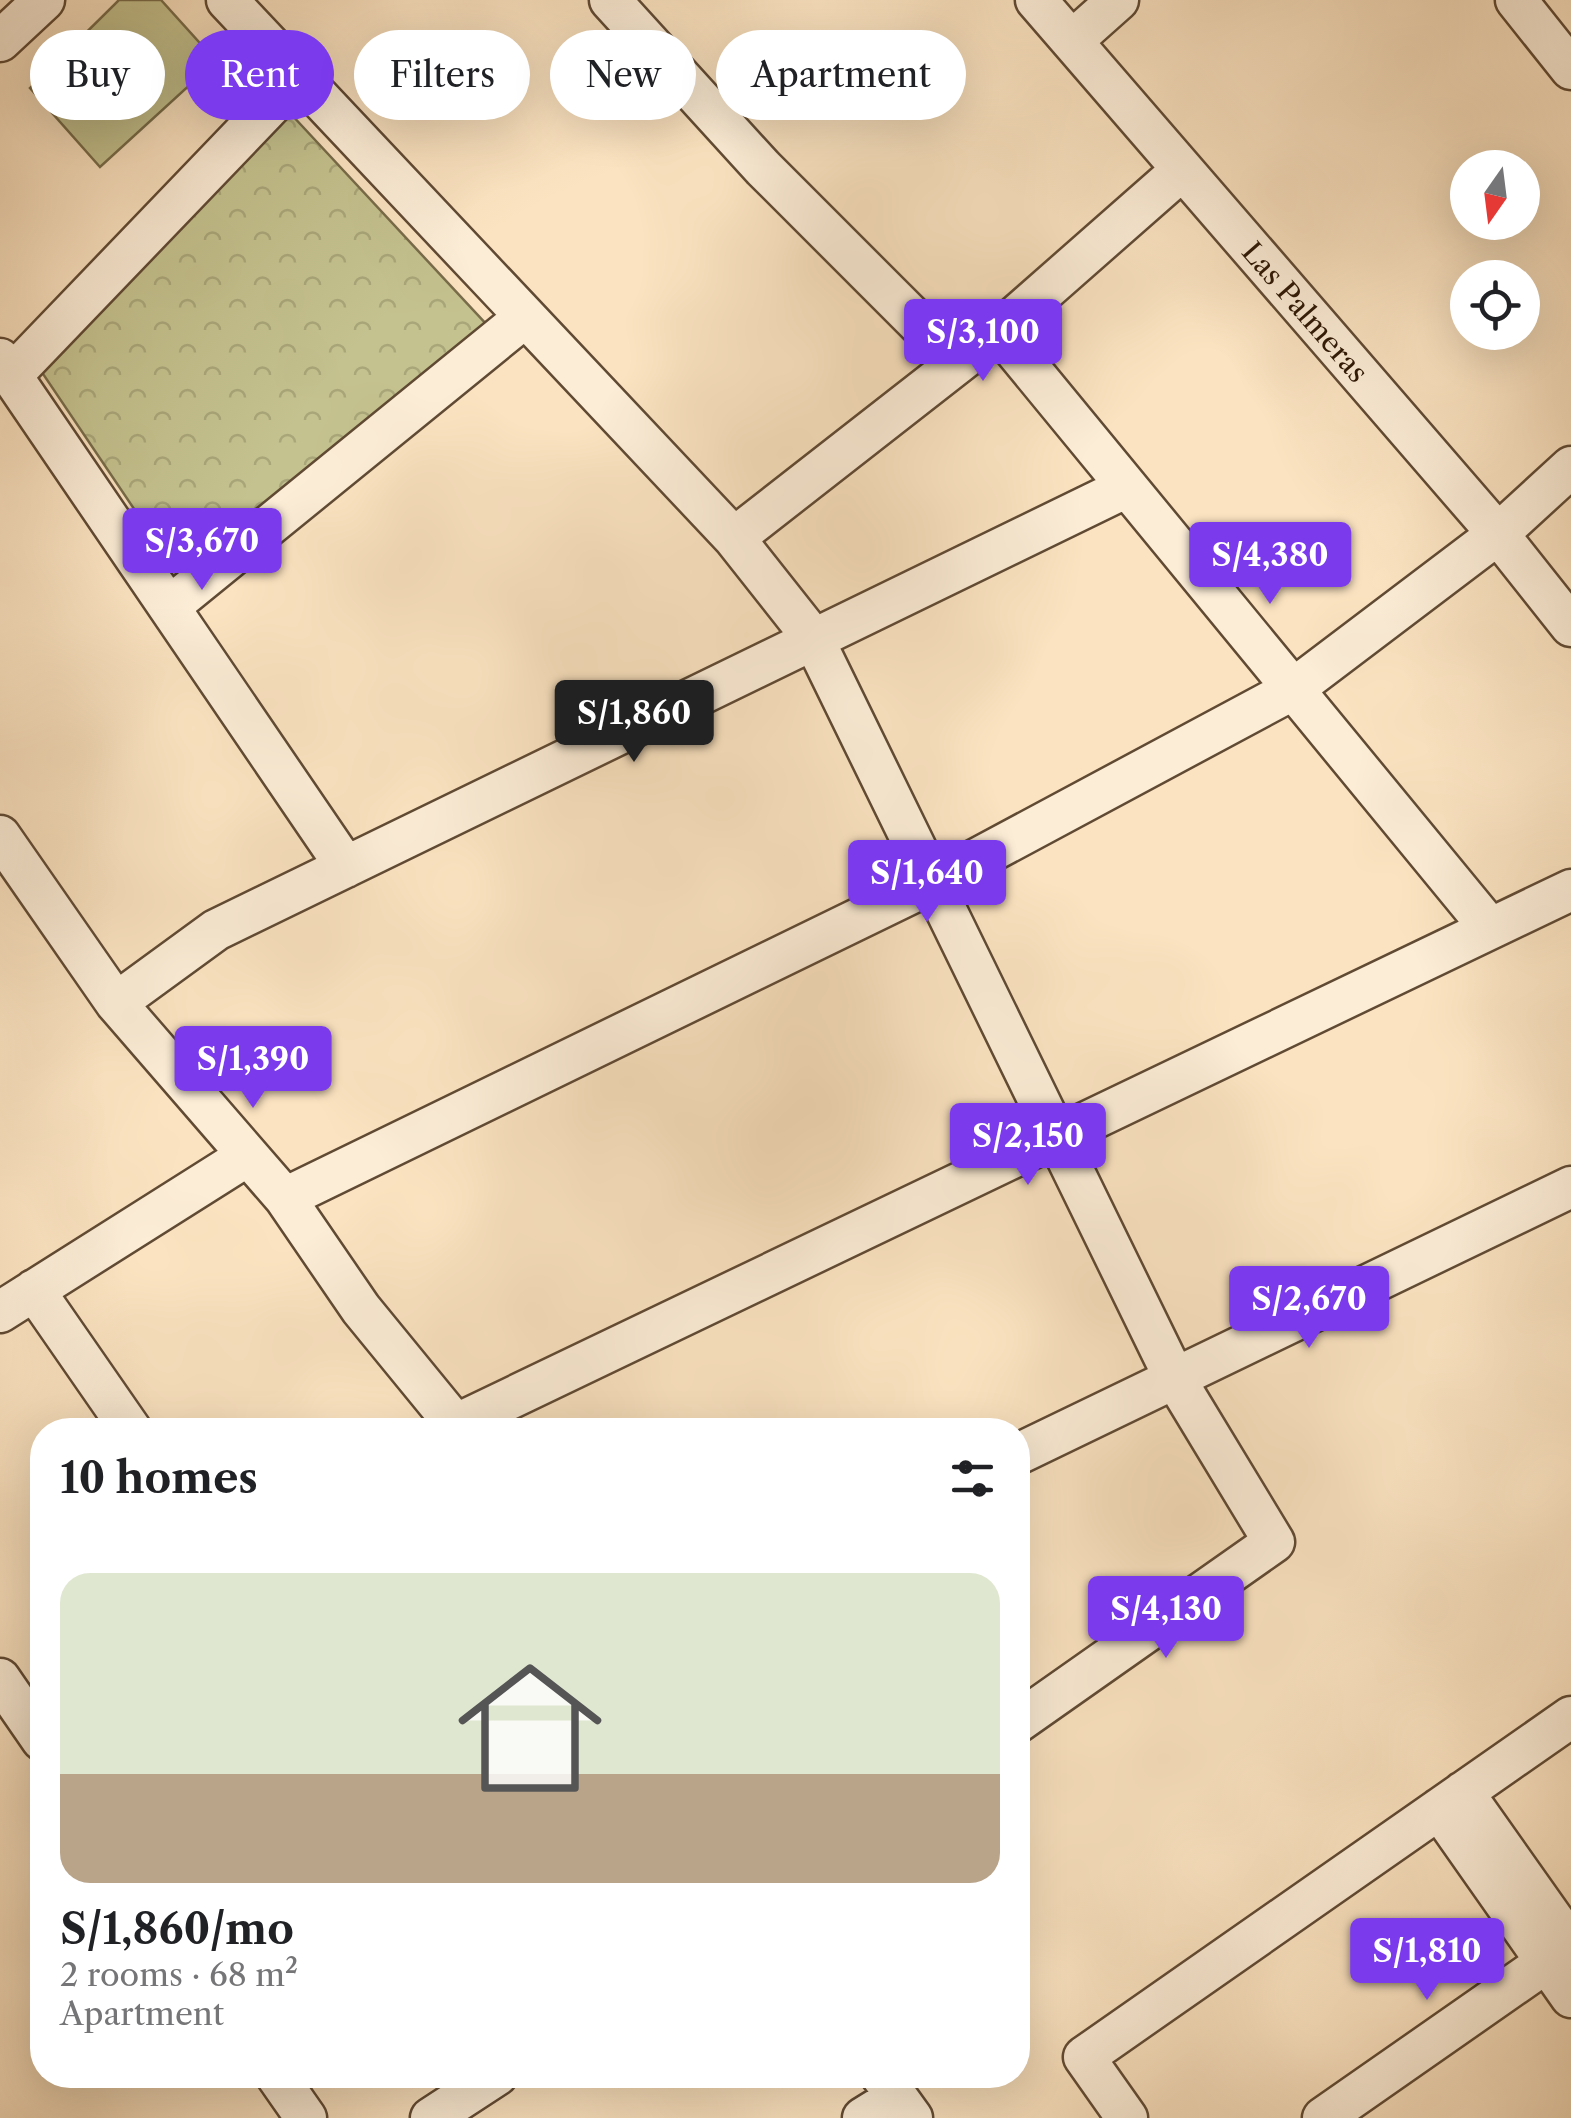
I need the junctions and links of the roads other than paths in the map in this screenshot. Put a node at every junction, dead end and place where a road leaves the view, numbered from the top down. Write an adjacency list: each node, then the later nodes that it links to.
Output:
1 (44, 0): 8 (street)
2 (227, 0): 7 (street)
3 (610, 0): 16 (street)
4 (1036, 0): 9 (street, Las Palmeras)
5 (1118, 0): 9 (street)
6 (1516, 0): 10 (street)
7 (255, 30)
8 (0, 41)
9 (1072, 41): 13 (street, Las Palmeras)
10 (1571, 69)
11 (334, 115): 14 (street)
12 (255, 120): 17 (street)
13 (1182, 170): 15 (street); 20 (street, Las Palmeras)
14 (524, 318): 21 (street); 22 (street)
15 (998, 330): 16 (street); 19 (street)
16 (956, 361): 21 (street)
17 (6, 368): 22 (street)
18 (1571, 467): 20 (street)
19 (1128, 487): 24 (street); 25 (street)
20 (1498, 534): 23 (street, Las Palmeras); 25 (street)
21 (734, 538): 24 (street)
22 (169, 607): 27 (street)
23 (1571, 626)
24 (813, 638): 27 (street); 28 (street)
25 (1292, 690): 28 (street); 30 (street)
26 (0, 836): 31 (street)
27 (346, 867): 31 (street)
28 (932, 883): 32 (street); 35 (street)
29 (1571, 890): 30 (street)
30 (1489, 928): 32 (street)
31 (116, 1003): 33 (street)
32 (1056, 1136): 38 (street); 41 (street)
33 (247, 1156): 35 (street); 36 (street)
34 (1571, 1186): 38 (street)
35 (285, 1198): 40 (street)
36 (34, 1290): 37 (street); 39 (street)
37 (0, 1312)
38 (1174, 1378): 42 (street); 44 (street)
39 (122, 1418)
40 (452, 1418)
41 (477, 1418)
42 (1030, 1448)
43 (0, 1679): 46 (street)
44 (1030, 1714)
45 (1571, 1717): 47 (street)
46 (30, 1723)
47 (1451, 1801): 48 (street); 54 (street)
48 (1565, 1949): 49 (street); 55 (street)
49 (1571, 1996)
50 (285, 2088): 52 (street)
51 (477, 2088): 53 (street)
52 (306, 2118)
53 (431, 2118)
54 (1128, 2118)
55 (1322, 2118)

